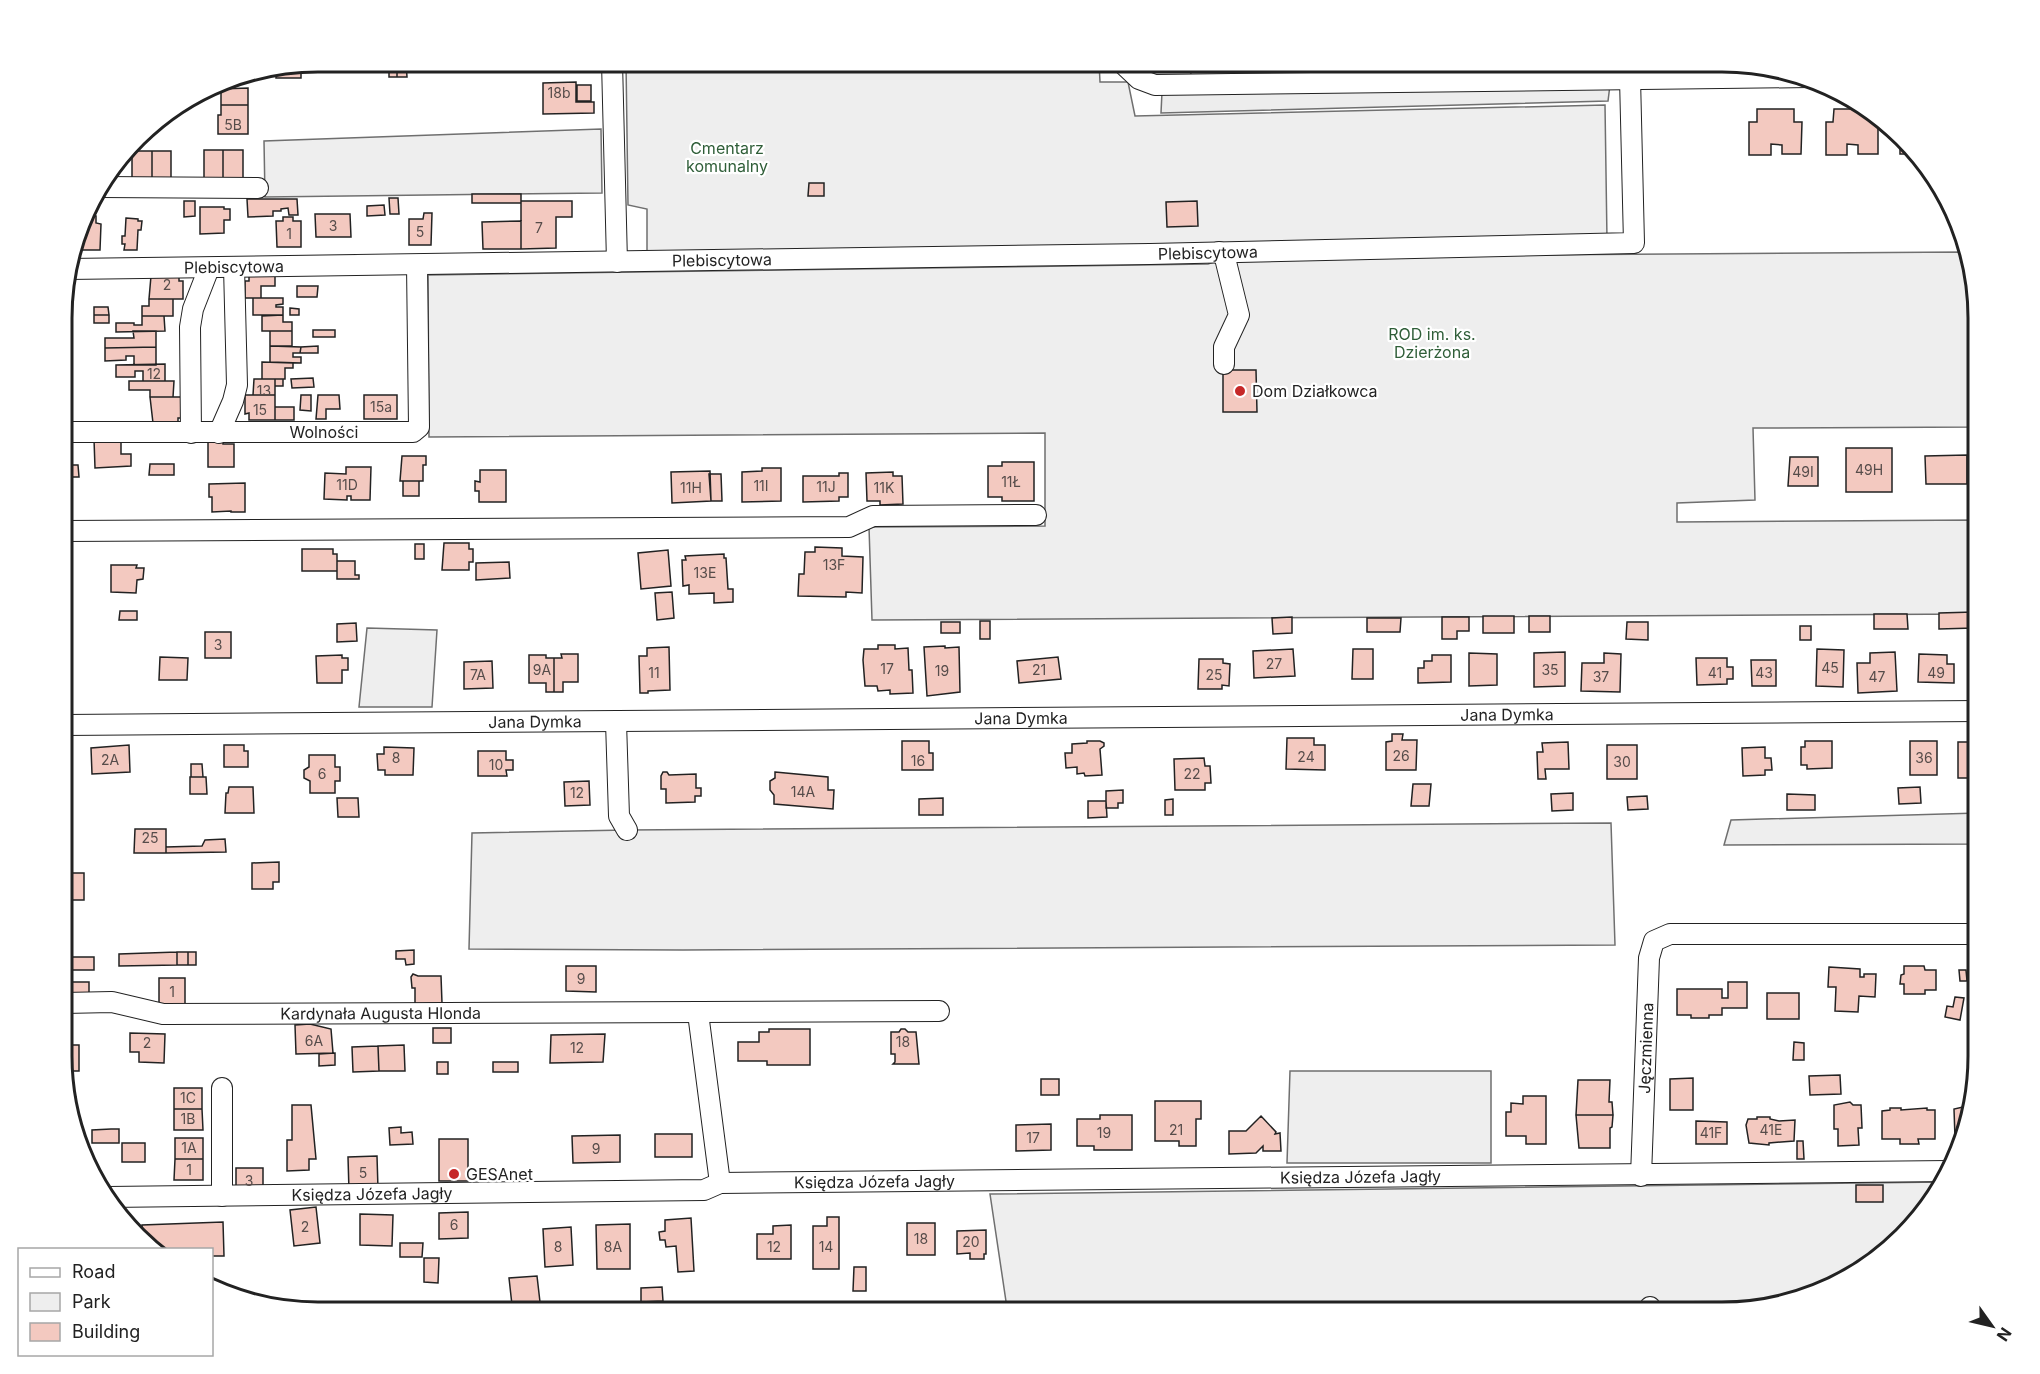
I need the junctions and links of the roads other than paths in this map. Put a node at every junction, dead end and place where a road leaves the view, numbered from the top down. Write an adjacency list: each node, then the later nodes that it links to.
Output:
1 (612, 72): 8 (street)
2 (1131, 72): 3 (street)
3 (1630, 78): 4 (street); 7 (street, Plebiscytowa)
4 (1775, 78)
5 (110, 187): 6 (street)
6 (258, 188)
7 (1219, 252): 8 (street, Plebiscytowa); 13 (street)
8 (617, 262): 9 (street, Plebiscytowa)
9 (417, 266): 10 (street, Plebiscytowa); 16 (street, Wolności)
10 (234, 267): 11 (street, Plebiscytowa); 16 (street)
11 (209, 268): 12 (street, Plebiscytowa); 15 (street)
12 (77, 269)
13 (1224, 364)
14 (72, 432): 15 (street, Wolności)
15 (191, 433): 16 (street, Wolności)
16 (219, 433)
17 (1036, 515): 18 (street)
18 (72, 531)
19 (1968, 711): 20 (street, Jana Dymka)
20 (616, 722): 21 (street, Jana Dymka); 22 (street)
21 (72, 725)
22 (627, 830)
23 (1968, 934): 29 (street, Jęczmienna)
24 (72, 1003): 26 (street, Kardynała Augusta Hlonda)
25 (939, 1011): 26 (street, Kardynała Augusta Hlonda)
26 (698, 1013): 30 (street)
27 (222, 1088): 31 (street)
28 (1939, 1171): 29 (street)
29 (1641, 1176): 30 (street, Księdza Józefa Jagły)
30 (720, 1183): 31 (street, Księdza Józefa Jagły)
31 (222, 1196): 32 (street, Księdza Józefa Jagły)
32 (116, 1197)

